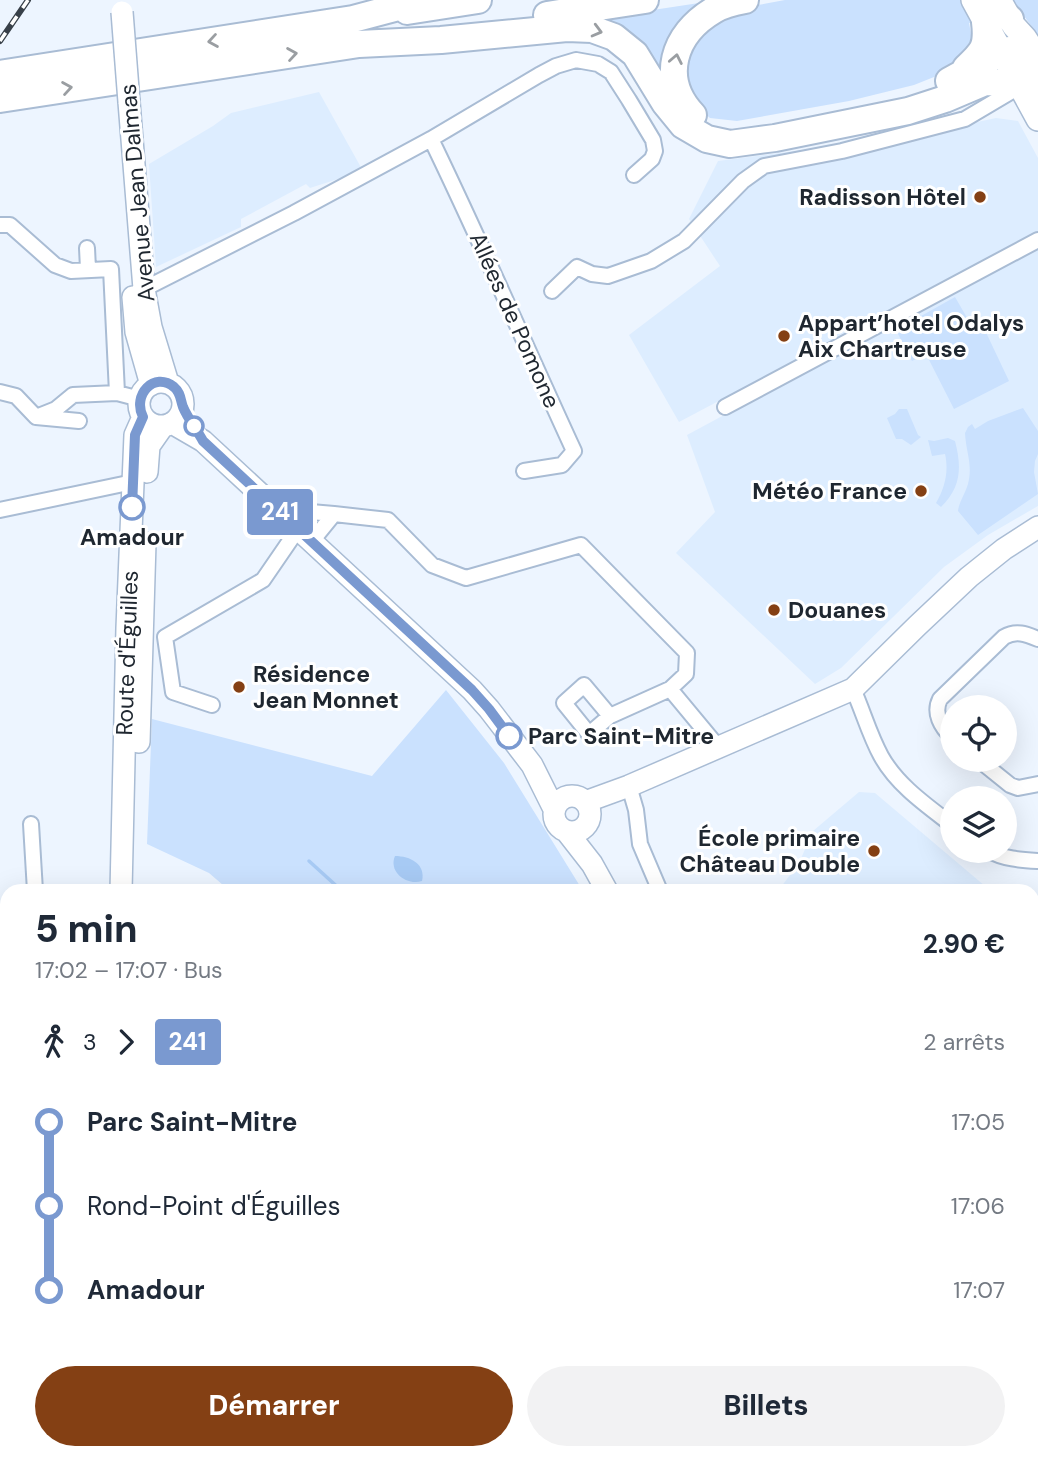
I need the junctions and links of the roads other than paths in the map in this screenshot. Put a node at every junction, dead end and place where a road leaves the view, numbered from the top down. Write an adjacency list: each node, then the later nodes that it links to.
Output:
1 (425, 0): 7 (highway)
2 (478, 0): 7 (highway)
3 (645, 0): 7 (highway)
4 (745, 0): 11 (highway, one-way to 4)
5 (117, 7): 22 (street, Avenue Jean Dalmas, bridge)
6 (992, 8): 8 (main road); 9 (main road); 11 (highway)
7 (356, 32): 10 (highway, one-way to 10); 12 (highway, one-way to 12); 13 (highway, one-way to 7)
8 (1002, 52): 11 (highway); 12 (highway)
9 (1038, 58)
10 (0, 74)
11 (958, 77)
12 (1029, 85): 14 (main road); 21 (street)
13 (0, 99)
14 (1038, 118)
15 (431, 139): 16 (street); 22 (street); 30 (street, Allées de Pomone)
16 (634, 175)
17 (0, 225): 20 (street)
18 (1038, 240): 26 (street)
19 (87, 247): 20 (street)
20 (88, 269): 24 (street)
21 (552, 291)
22 (139, 297): 25 (street, Avenue Jean Dalmas)
23 (0, 392): 27 (street)
24 (117, 393): 25 (street); 27 (street)
25 (150, 396): 28 (street); 28 (street); 31 (street, Route d'Éguilles)
26 (725, 407)
27 (36, 417): 29 (street)
28 (173, 418): 32 (street); 58 (street, Route d'Éguilles)
29 (79, 421)
30 (524, 471)
31 (133, 482): 33 (street); 57 (street, Route d'Éguilles)
32 (276, 509): 34 (street); 36 (street)
33 (0, 510)
34 (334, 514): 36 (street); 39 (street)
35 (1038, 527): 37 (street)
36 (305, 535): 43 (street); 50 (street)
37 (1028, 540): 40 (street)
38 (1038, 639): 41 (street)
39 (670, 689): 44 (street); 46 (street)
40 (853, 689): 46 (street); 51 (street)
41 (944, 695)
42 (940, 699): 45 (street)
43 (212, 705)
44 (610, 716)
45 (940, 722)
46 (719, 748): 49 (street)
47 (994, 772): 48 (street)
48 (1038, 784)
49 (622, 789): 50 (street); 60 (street)
50 (577, 809): 55 (street); 55 (street)
51 (940, 816)
52 (30, 824): 56 (street)
53 (1017, 859): 54 (street)
54 (1038, 862)
55 (592, 864): 59 (street)
56 (34, 884)
57 (121, 884)
58 (134, 884)
59 (603, 884)
60 (657, 884)

